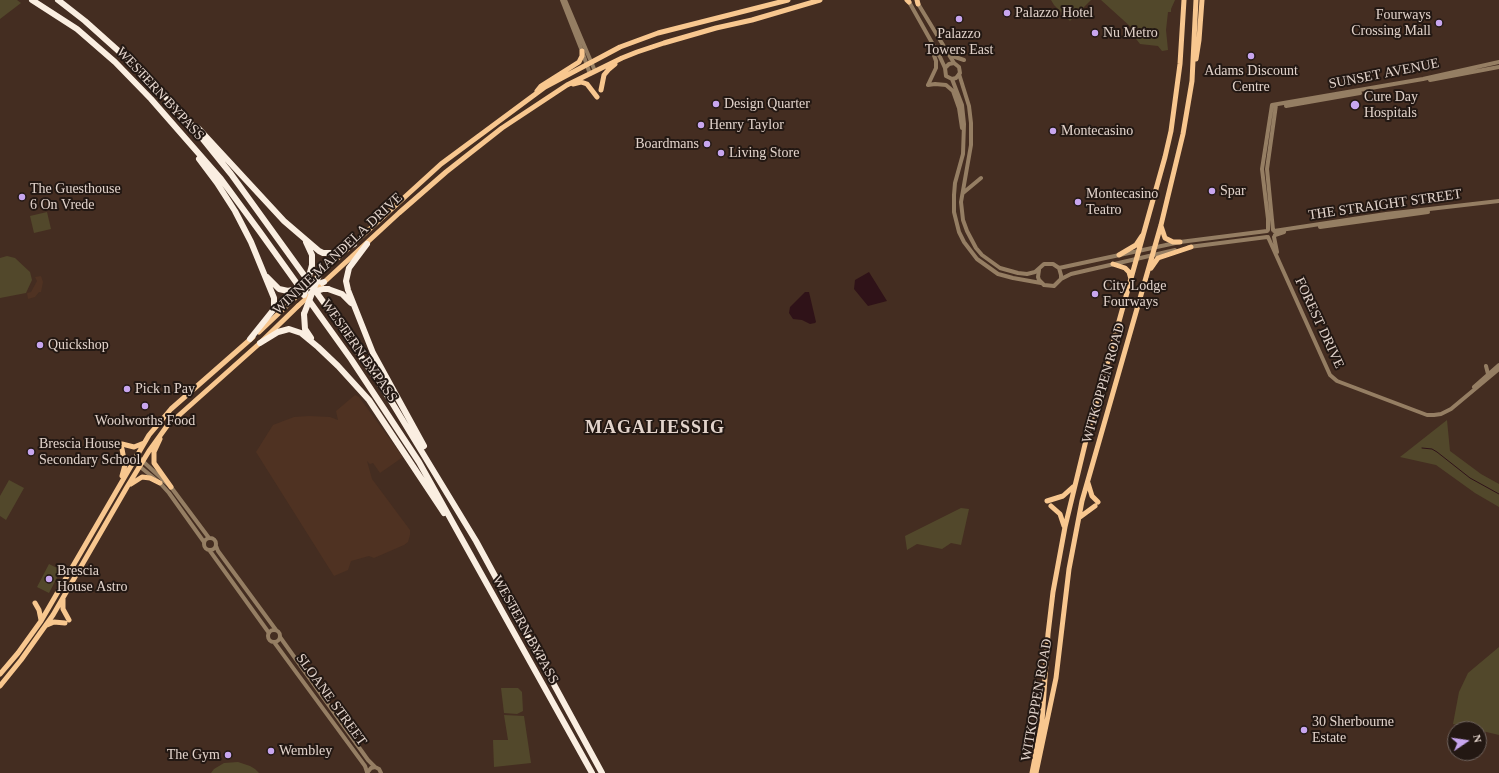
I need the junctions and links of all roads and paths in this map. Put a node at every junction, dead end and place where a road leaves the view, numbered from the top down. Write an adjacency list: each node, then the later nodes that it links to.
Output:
1 (32, 0): 31 (highway, WESTERN BYPASS)
2 (58, 0): 33 (highway, WESTERN BYPASS)
3 (562, 0): 14 (street)
4 (566, 0): 18 (street)
5 (788, 0): 18 (main road, WINNIE MANDELA DRIVE)
6 (820, 0): 15 (main road, WINNIE MANDELA DRIVE)
7 (1196, 0): 26 (main road, WITKOPPEN ROAD)
8 (1202, 0): 26 (main road)
9 (908, 1): 12 (street)
10 (917, 1): 13 (street)
11 (1184, 2): 39 (main road, WITKOPPEN ROAD)
12 (927, 34): 21 (street); 34 (street)
13 (943, 46): 16 (street); 19 (street)
14 (582, 51): 18 (street); 29 (main road)
15 (637, 52): 22 (main road, WINNIE MANDELA DRIVE); 28 (main road)
16 (964, 60)
17 (1499, 62): 32 (street, SUNSET AVENUE)
18 (589, 63): 22 (street); 23 (street); 29 (main road, WINNIE MANDELA DRIVE)
19 (954, 63): 21 (street); 24 (street)
20 (1499, 67): 32 (street, SUNSET AVENUE)
21 (945, 68): 25 (street)
22 (595, 71): 23 (main road, WINNIE MANDELA DRIVE)
23 (590, 74): 27 (main road, WINNIE MANDELA DRIVE)
24 (959, 74): 25 (street); 36 (street)
25 (952, 79): 34 (street)
26 (1192, 81): 38 (main road, WITKOPPEN ROAD)
27 (567, 85): 30 (main road); 45 (main road, WINNIE MANDELA DRIVE)
28 (601, 90)
29 (536, 94): 44 (main road, WINNIE MANDELA DRIVE)
30 (597, 97)
31 (151, 99): 56 (highway); 96 (highway, WESTERN BYPASS)
32 (1274, 106): 40 (street, FOREST DRIVE)
33 (181, 112): 41 (highway); 94 (highway, WESTERN BYPASS)
34 (964, 136): 61 (street)
35 (981, 178): 36 (street)
36 (962, 194): 55 (street)
37 (1499, 202): 40 (street, THE STRAIGHT STREET)
38 (1161, 225): 43 (main road); 46 (main road, WITKOPPEN ROAD)
39 (1146, 228): 48 (main road, WITKOPPEN ROAD); 49 (main road)
40 (1272, 232): 42 (street); 43 (street, THE STRAIGHT STREET); 53 (street, FOREST DRIVE)
41 (300, 235): 44 (highway); 63 (highway, bridge)
42 (1268, 237): 47 (street); 53 (street, FOREST DRIVE)
43 (1180, 242): 46 (street, THE STRAIGHT STREET)
44 (354, 244): 57 (main road, WINNIE MANDELA DRIVE)
45 (367, 244): 60 (main road, WINNIE MANDELA DRIVE); 69 (highway)
46 (1154, 247): 48 (street, THE STRAIGHT STREET); 50 (main road, WITKOPPEN ROAD)
47 (1191, 247): 50 (street); 66 (main road)
48 (1140, 251): 49 (street, THE STRAIGHT STREET); 51 (main road, WITKOPPEN ROAD)
49 (1119, 255): 54 (street, THE STRAIGHT STREET)
50 (1152, 255): 51 (street); 66 (main road, WITKOPPEN ROAD)
51 (1137, 259): 52 (street); 59 (main road, WITKOPPEN ROAD)
52 (1113, 264): 58 (street); 59 (main road)
53 (1280, 264): 77 (street, FOREST DRIVE)
54 (1059, 268): 55 (street); 58 (street)
55 (1039, 270): 61 (street)
56 (264, 273): 63 (highway, bridge); 70 (highway)
57 (319, 275): 62 (highway, bridge); 63 (main road, WINNIE MANDELA DRIVE, bridge)
58 (1061, 279): 61 (street)
59 (1131, 280): 87 (main road, WITKOPPEN ROAD)
60 (324, 282): 62 (highway); 64 (main road, WINNIE MANDELA DRIVE, bridge)
61 (1041, 283)
62 (315, 285): 63 (highway, bridge); 64 (highway, bridge)
63 (307, 287): 65 (highway, bridge); 67 (main road, WINNIE MANDELA DRIVE, bridge)
64 (312, 293): 65 (highway, bridge); 68 (main road, WINNIE MANDELA DRIVE, bridge); 69 (highway, bridge); 72 (highway, bridge)
65 (304, 295): 67 (highway, bridge); 68 (highway, bridge)
66 (1140, 297): 83 (main road, WITKOPPEN ROAD)
67 (294, 300): 70 (main road, WINNIE MANDELA DRIVE)
68 (298, 306): 71 (main road, WINNIE MANDELA DRIVE)
69 (354, 307): 94 (highway)
70 (250, 339): 79 (main road, WINNIE MANDELA DRIVE)
71 (260, 343): 72 (highway); 78 (main road, WINNIE MANDELA DRIVE)
72 (318, 347): 96 (highway)
73 (1499, 365): 76 (street)
74 (1486, 366): 76 (street)
75 (1499, 369): 77 (street)
76 (1488, 374): 77 (street)
77 (1437, 415)
78 (167, 426): 81 (main road, WINNIE MANDELA DRIVE); 86 (main road)
79 (144, 443): 80 (main road, WINNIE MANDELA DRIVE); 88 (main road)
80 (135, 458): 81 (street); 82 (street); 88 (main road, WINNIE MANDELA DRIVE)
81 (143, 461): 82 (main road, WINNIE MANDELA DRIVE); 86 (street)
82 (139, 466): 84 (street); 85 (main road, WINNIE MANDELA DRIVE)
83 (1088, 482): 91 (main road, WITKOPPEN ROAD); 91 (main road)
84 (160, 483): 85 (main road); 95 (street)
85 (127, 486): 99 (main road, WINNIE MANDELA DRIVE)
86 (171, 487): 93 (street)
87 (1073, 487): 89 (main road); 92 (main road, WITKOPPEN ROAD)
88 (114, 493): 101 (main road, WINNIE MANDELA DRIVE)
89 (1046, 502)
90 (1051, 506): 92 (main road)
91 (1080, 516): 121 (main road, WITKOPPEN ROAD)
92 (1065, 527): 120 (main road, WITKOPPEN ROAD)
93 (209, 538): 95 (street); 97 (street)
94 (476, 541): 119 (highway, WESTERN BYPASS)
95 (204, 542): 98 (street)
96 (464, 545): 118 (highway, WESTERN BYPASS)
97 (216, 546): 98 (street); 103 (street)
98 (210, 550): 104 (street)
99 (63, 598): 102 (main road, WINNIE MANDELA DRIVE); 102 (main road)
100 (35, 603): 101 (main road)
101 (40, 621): 107 (main road, WINNIE MANDELA DRIVE)
102 (46, 626): 108 (main road, WINNIE MANDELA DRIVE)
103 (276, 630): 104 (street); 105 (street)
104 (269, 633): 106 (street)
105 (280, 637): 106 (street); 109 (street, SLOANE STREET)
106 (274, 642): 110 (street, SLOANE STREET)
107 (0, 674)
108 (0, 686)
109 (335, 715): 110 (street); 111 (street, SLOANE STREET)
110 (344, 737): 112 (street, SLOANE STREET)
111 (356, 743): 112 (street); 113 (street, SLOANE STREET)
112 (356, 754): 114 (street, SLOANE STREET)
113 (364, 755): 114 (street); 115 (street, SLOANE STREET)
114 (361, 761): 116 (street, SLOANE STREET)
115 (375, 767): 116 (street); 117 (street, SLOANE STREET)
116 (367, 773)
117 (382, 773)
118 (592, 773)
119 (602, 773)
120 (1032, 773)
121 (1036, 773)

